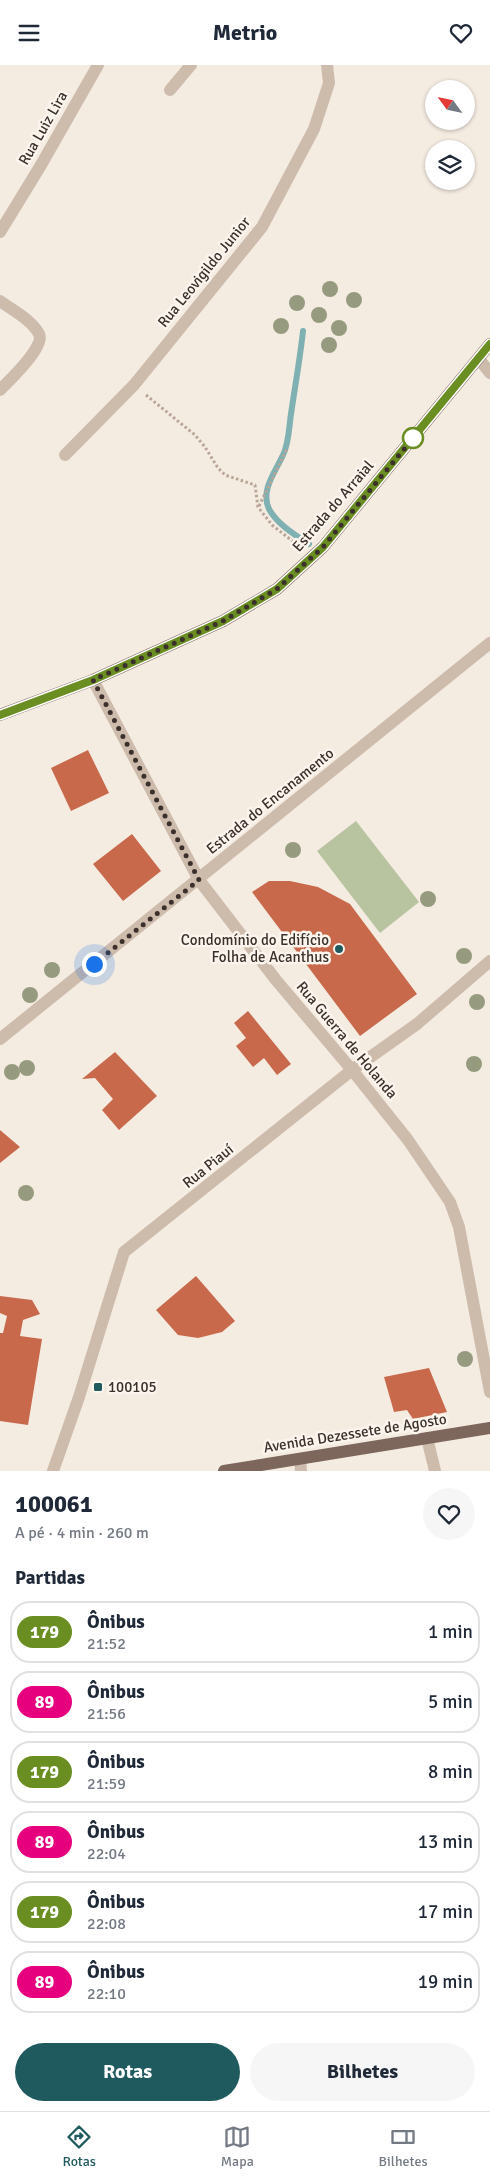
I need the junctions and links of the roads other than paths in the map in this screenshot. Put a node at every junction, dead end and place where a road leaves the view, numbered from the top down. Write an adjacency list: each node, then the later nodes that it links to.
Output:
1 (98, 65): 5 (street, Rua Luiz Lira)
2 (191, 65): 4 (street)
3 (327, 65): 11 (street, Rua Leovigildo Junior)
4 (170, 90)
5 (0, 232)
6 (0, 301): 10 (street)
7 (490, 344): 8 (main road, Estrada do Arraial)
8 (479, 359): 9 (street); 13 (main road, Estrada do Arraial)
9 (490, 373)
10 (0, 390)
11 (65, 455)
12 (490, 643): 15 (street, Estrada do Encanamento)
13 (93, 680): 14 (main road, Estrada do Arraial); 15 (street, Rua Guerra de Holanda)
14 (0, 715)
15 (199, 880): 17 (street, Estrada do Encanamento); 18 (street, Rua Guerra de Holanda)
16 (490, 961): 18 (street, Rua Piauí)
17 (2, 1034)
18 (352, 1070): 19 (street, Rua Guerra de Holanda); 23 (street, Rua Piauí)
19 (490, 1392)
20 (490, 1428): 21 (main road, Avenida Dezessete de Agosto)
21 (427, 1438): 22 (main road, Avenida Dezessete de Agosto); 25 (street)
22 (301, 1465): 24 (main road, Avenida Dezessete de Agosto)
23 (53, 1471)
24 (224, 1471)
25 (435, 1471)

